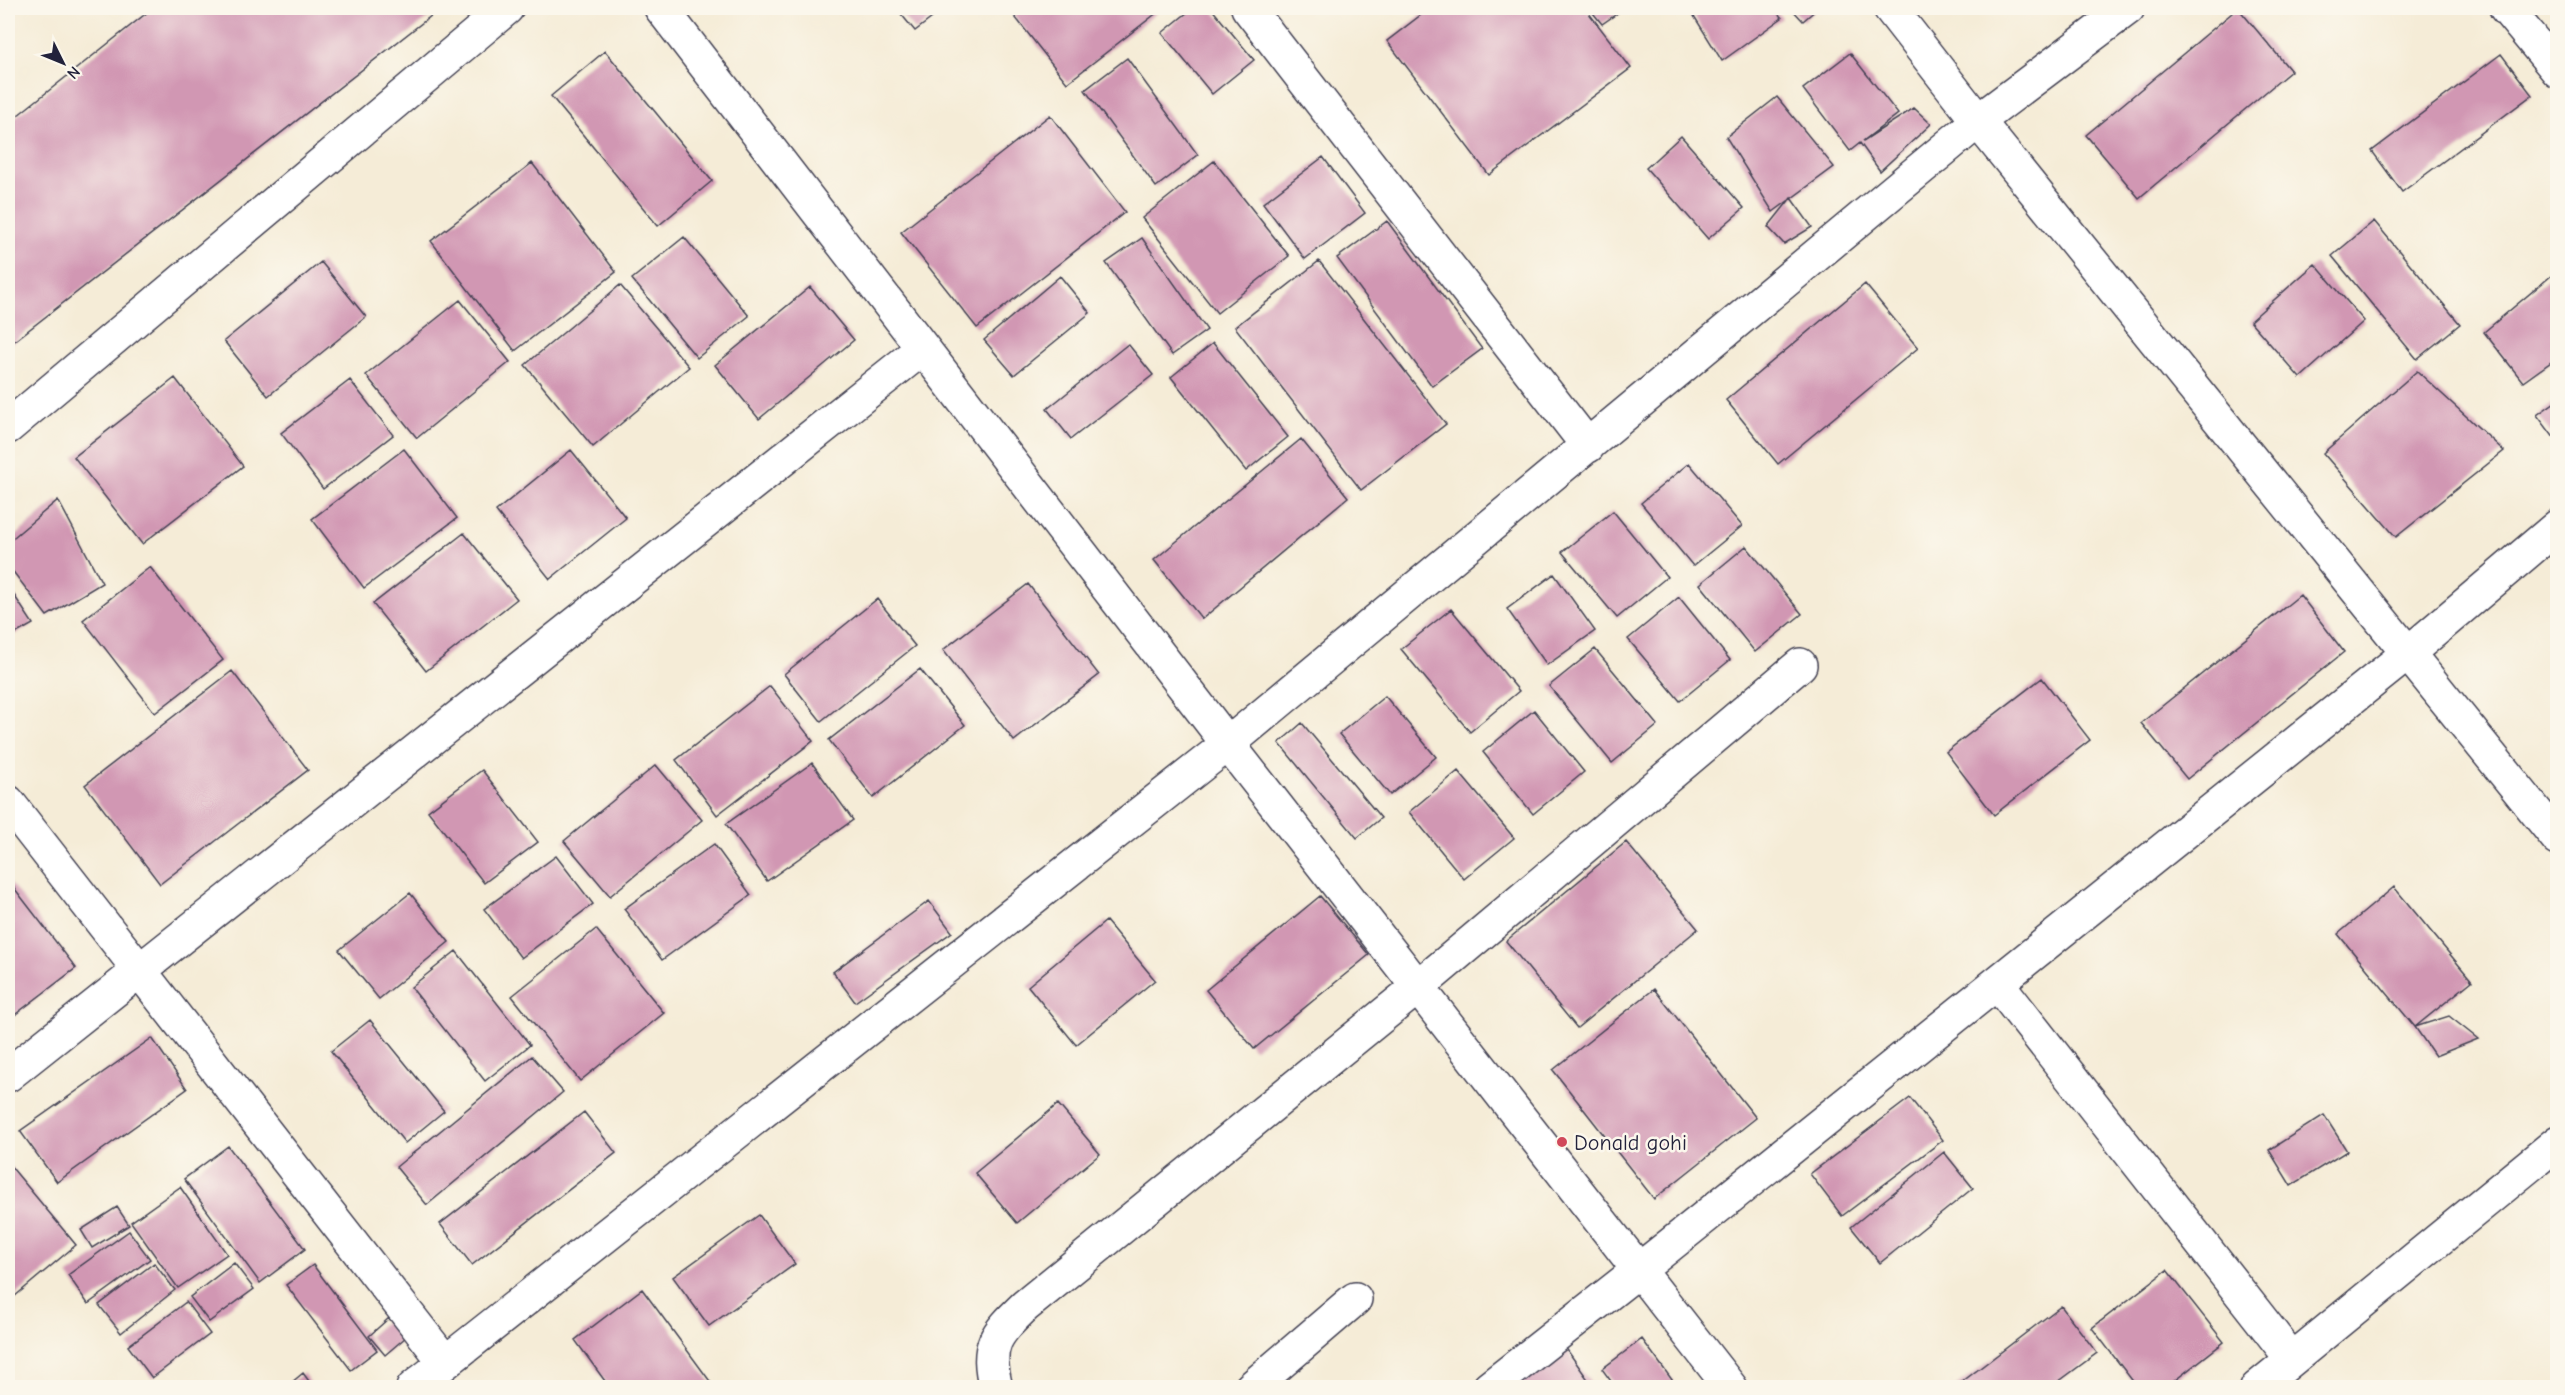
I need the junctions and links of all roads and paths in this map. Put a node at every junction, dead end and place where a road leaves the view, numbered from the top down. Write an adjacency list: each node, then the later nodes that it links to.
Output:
1 (507, 8): 10 (street)
2 (661, 8): 9 (street)
3 (1248, 8): 11 (street)
4 (1890, 8): 8 (street)
5 (2128, 8): 8 (street)
6 (2506, 8): 7 (street)
7 (2558, 72)
8 (1978, 121): 11 (street); 13 (street)
9 (923, 348): 15 (street); 18 (street)
10 (8, 427)
11 (1587, 446): 15 (street)
12 (2558, 526): 13 (street)
13 (2407, 654): 17 (street); 19 (street)
14 (1800, 665): 20 (street)
15 (1228, 744): 20 (street); 26 (street)
16 (8, 802): 18 (street)
17 (2558, 839)
18 (139, 971): 21 (street); 26 (street)
19 (1996, 983): 23 (street); 25 (street)
20 (1419, 986): 23 (street); 28 (street)
21 (8, 1075)
22 (2558, 1142): 25 (street)
23 (1639, 1270): 30 (street); 31 (street)
24 (1355, 1299): 29 (street)
25 (2292, 1359): 32 (street)
26 (445, 1362): 27 (street)
27 (413, 1388)
28 (996, 1388)
29 (1251, 1388)
30 (1489, 1388)
31 (1731, 1388)
32 (2257, 1388)

